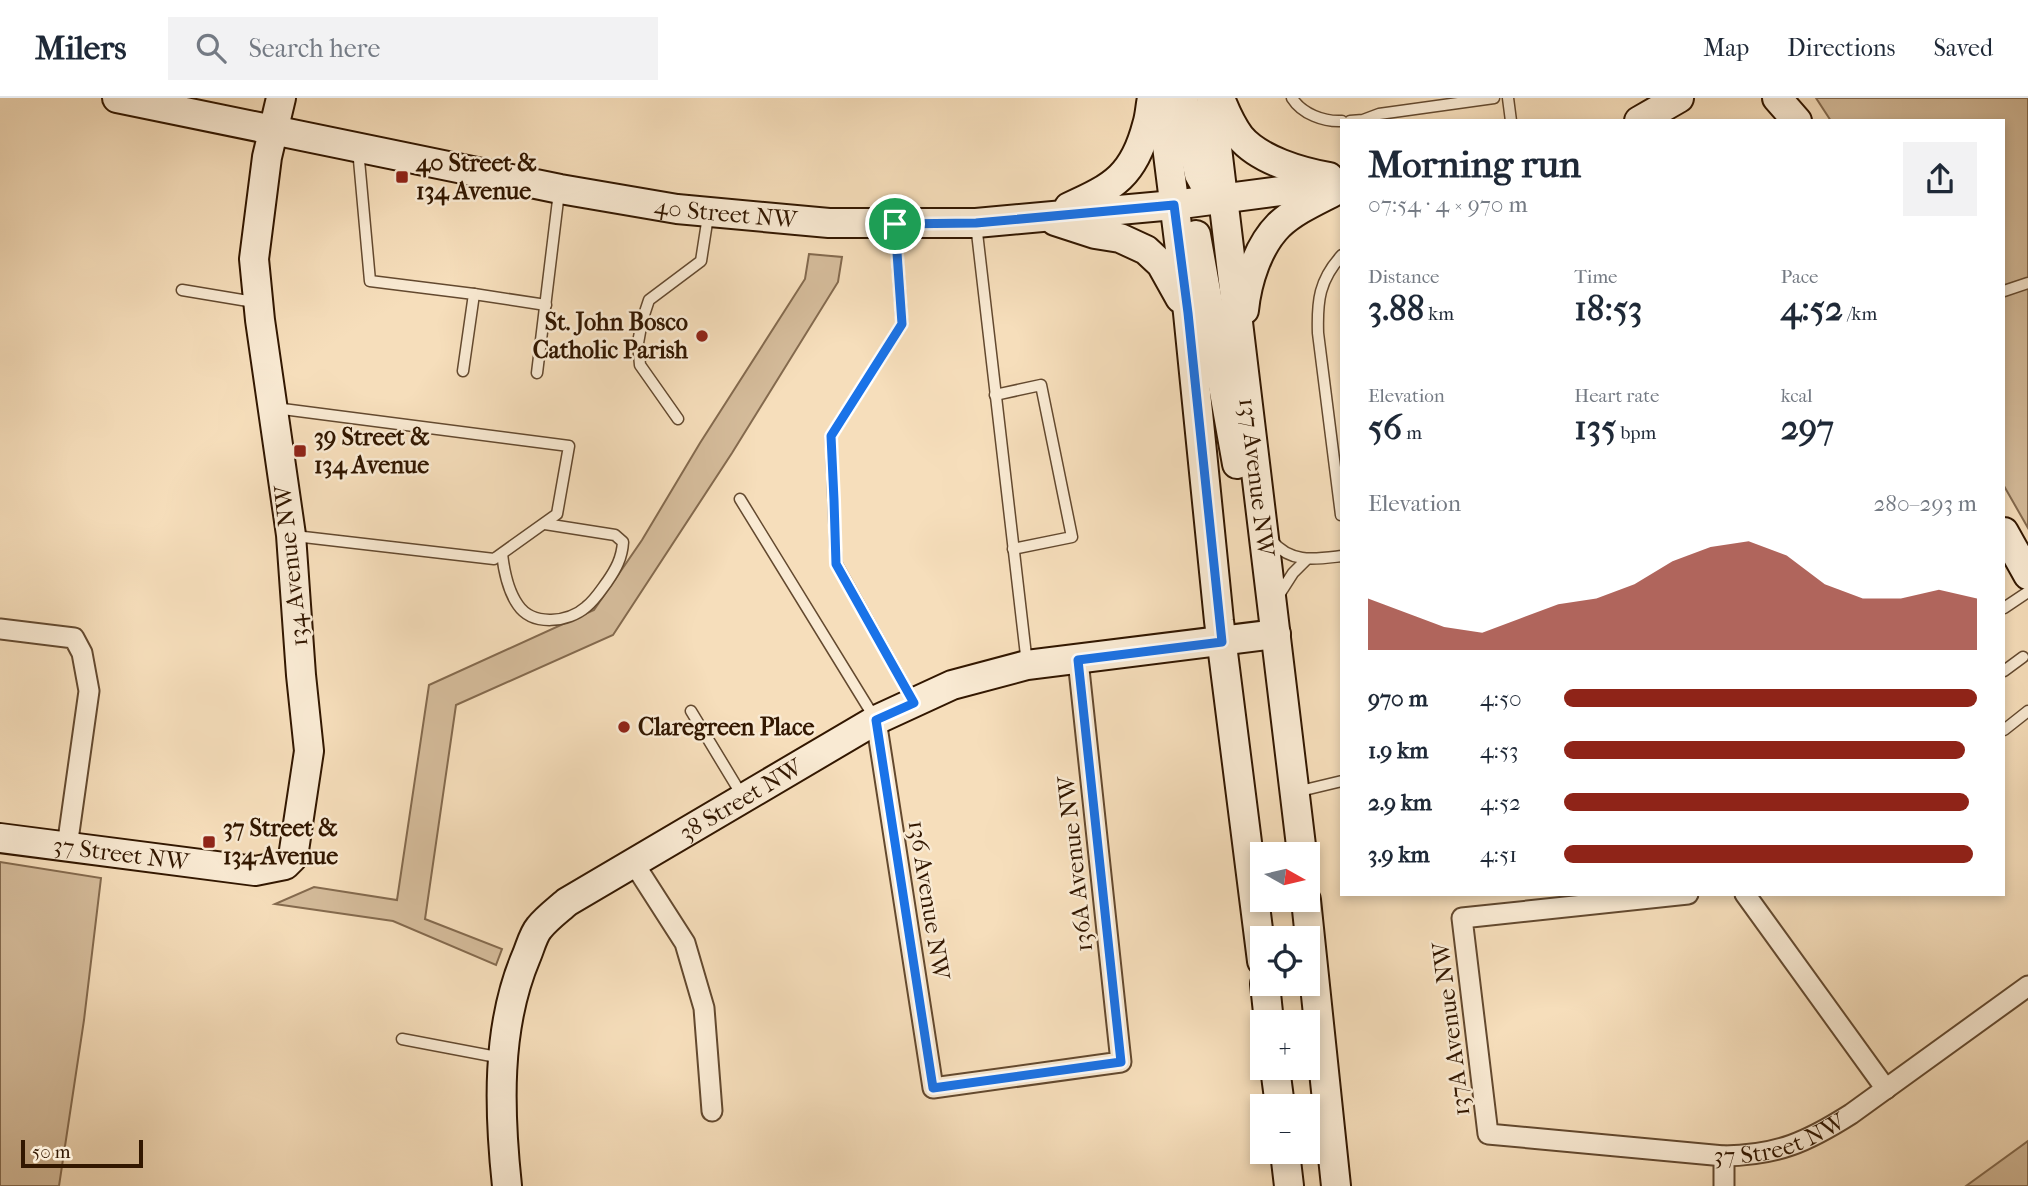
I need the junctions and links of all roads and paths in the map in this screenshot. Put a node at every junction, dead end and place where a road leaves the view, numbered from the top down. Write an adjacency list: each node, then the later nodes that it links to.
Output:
1 (117, 98): 18 (street, 40 Street NW)
2 (281, 98): 18 (street, 134 Avenue NW)
3 (1152, 98): 27 (street)
4 (1161, 98): 25 (street, 137 Avenue NW)
5 (1183, 98): 24 (street)
6 (1210, 98): 24 (street, 137 Avenue NW)
7 (1220, 98): 20 (street)
8 (1292, 98): 17 (lane)
9 (1494, 98): 13 (lane)
10 (1508, 98): 14 (lane)
11 (1679, 98): 15 (street)
12 (1777, 98): 16 (street)
13 (1366, 119)
14 (1511, 119)
15 (1642, 119)
16 (1795, 119)
17 (1340, 121)
18 (274, 129): 19 (street, 40 Street NW); 35 (street, 134 Avenue NW)
19 (358, 147): 23 (street, 40 Street NW); 34 (lane)
20 (1340, 182)
21 (1340, 183): 24 (street, 40 Street NW)
22 (1340, 184): 38 (street)
23 (560, 189): 26 (street, 40 Street NW); 36 (lane)
24 (1223, 197): 25 (street, 40 Street NW); 38 (street, 137 Avenue NW)
25 (1174, 205): 27 (street, 40 Street NW); 37 (street, 137 Avenue NW); 46 (street)
26 (708, 212): 29 (street, 40 Street NW); 43 (lane)
27 (1046, 217): 28 (street, 40 Street NW); 37 (street)
28 (976, 223): 29 (street, 40 Street NW); 41 (lane)
29 (895, 224): 65 (lane)
30 (1340, 258): 45 (lane)
31 (2028, 283): 33 (lane)
32 (182, 290): 35 (lane)
33 (2005, 291)
34 (474, 294): 36 (lane); 39 (lane)
35 (258, 303): 42 (street, 134 Avenue NW)
36 (546, 305): 40 (lane)
37 (1188, 313): 60 (street, 137 Avenue NW)
38 (1241, 344): 46 (street, 137 Avenue NW)
39 (463, 372)
40 (537, 373)
41 (995, 395): 50 (lane); 50 (lane)
42 (273, 408): 47 (lane); 48 (street, 134 Avenue NW)
43 (678, 419)
44 (740, 499): 68 (lane)
45 (1340, 499)
46 (1260, 512): 53 (lane); 56 (street, 137 Avenue NW)
47 (545, 524): 51 (lane); 51 (lane)
48 (291, 535): 51 (lane); 77 (street, 134 Avenue NW)
49 (2005, 537): 54 (street)
50 (1013, 549): 63 (lane)
51 (502, 554)
52 (1340, 556): 53 (lane)
53 (1307, 559): 56 (lane)
54 (2028, 575)
55 (2028, 592): 57 (lane)
56 (1273, 605): 59 (street, 137 Avenue NW)
57 (2005, 607)
58 (0, 629): 75 (street)
59 (1276, 634): 60 (street, 38 Street NW); 71 (street, 137 Avenue NW)
60 (1222, 642): 62 (street, 38 Street NW); 81 (street, 137 Avenue NW)
61 (2023, 657): 64 (lane)
62 (1078, 660): 63 (street, 38 Street NW); 85 (street, 136A Avenue NW)
63 (1027, 665): 65 (street, 38 Street NW)
64 (2005, 670)
65 (914, 703): 68 (street, 38 Street NW)
66 (691, 711): 72 (lane)
67 (2028, 711): 69 (lane)
68 (876, 720): 72 (street, 38 Street NW); 85 (street, 136 Avenue NW)
69 (2005, 729)
70 (1340, 781): 71 (lane)
71 (1295, 792): 74 (street, 137 Avenue NW)
72 (743, 798): 76 (street, 38 Street NW)
73 (0, 838): 75 (street, 37 Street NW)
74 (1301, 842)
75 (67, 847): 77 (street, 37 Street NW)
76 (633, 862): 84 (street, 38 Street NW); 87 (street)
77 (285, 865)
78 (1669, 896): 88 (street, 137A Avenue NW)
79 (1746, 896): 86 (street)
80 (1308, 912): 93 (street)
81 (1258, 926)
82 (2028, 986): 86 (street, 37 Street NW)
83 (402, 1039): 84 (lane)
84 (502, 1058): 91 (street, 38 Street NW)
85 (933, 1088)
86 (1886, 1089): 89 (street, 37 Street NW)
87 (712, 1111)
88 (1488, 1134): 89 (street, 37 Street NW)
89 (1724, 1156): 94 (street)
90 (1286, 1164): 92 (street)
91 (507, 1186)
92 (1289, 1186)
93 (1336, 1186)
94 (1724, 1186)

